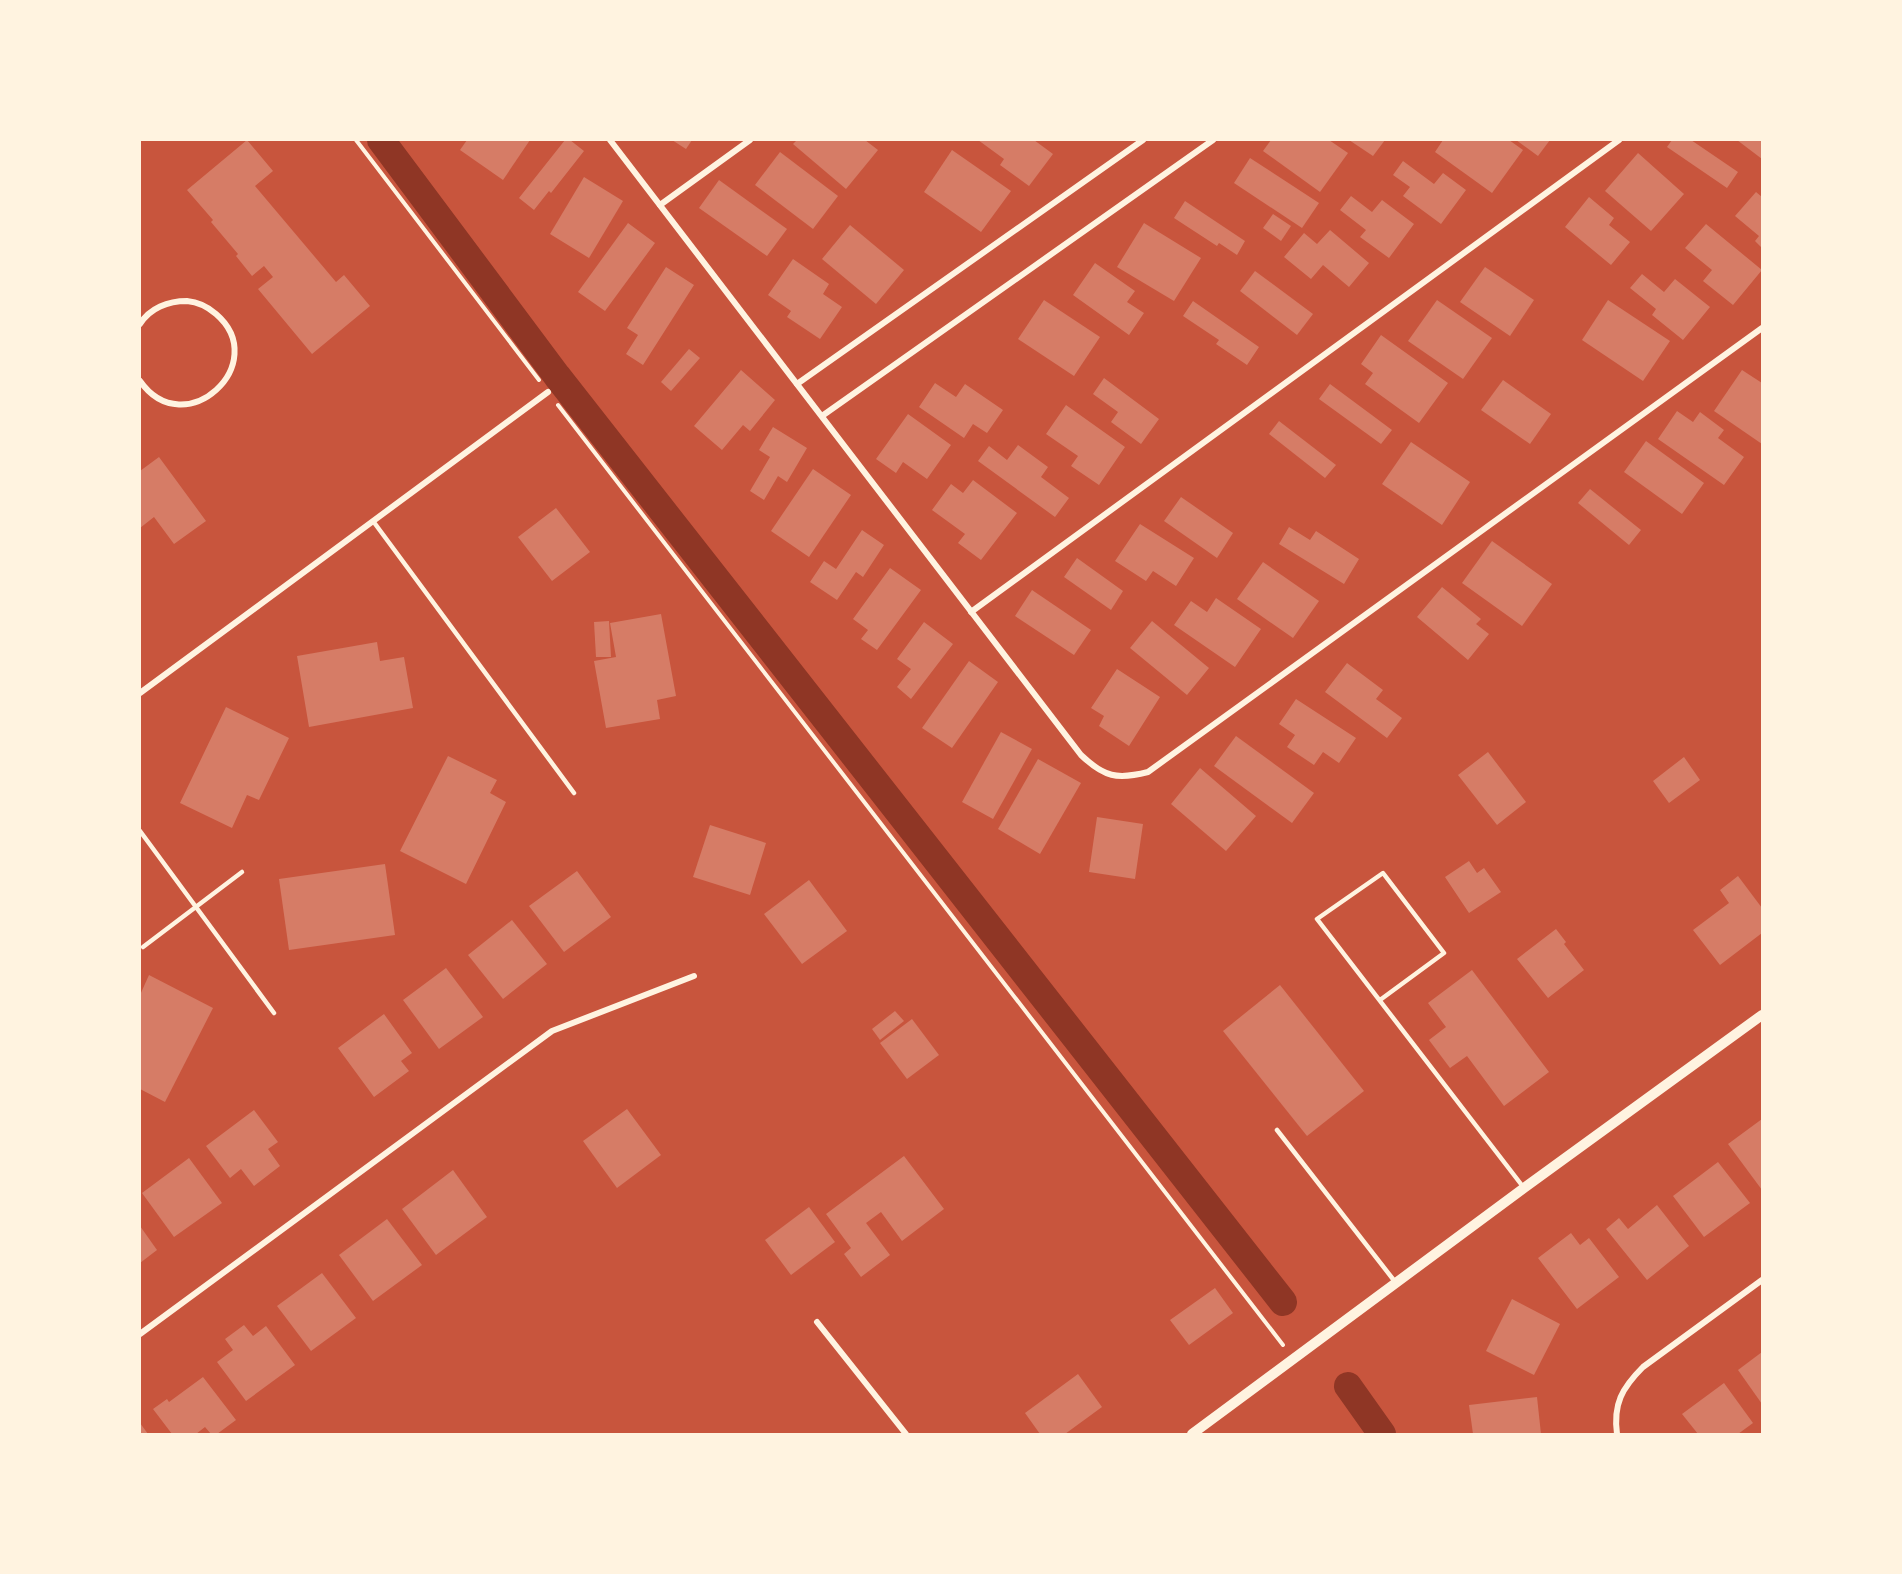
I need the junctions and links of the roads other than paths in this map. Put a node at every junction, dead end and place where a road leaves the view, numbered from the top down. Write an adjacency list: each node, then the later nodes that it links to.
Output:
1 (610, 140): 6 (street)
2 (750, 140): 6 (street)
3 (1143, 140): 10 (street)
4 (1213, 140): 12 (street)
5 (1619, 140): 14 (street)
6 (660, 205): 10 (street)
7 (140, 324): 9 (street)
8 (1762, 328): 14 (street)
9 (140, 383)
10 (797, 384): 12 (street)
11 (548, 392): 13 (street)
12 (822, 416): 14 (street)
13 (373, 521): 15 (street); 16 (lane)
14 (971, 612)
15 (140, 693)
16 (574, 793)
17 (140, 831): 19 (lane)
18 (242, 872): 19 (lane)
19 (195, 906): 20 (lane); 23 (lane)
20 (143, 946)
21 (694, 976): 30 (street)
22 (1380, 1000): 22 (lane); 26 (lane)
23 (274, 1013)
24 (1762, 1015): 26 (street)
25 (1277, 1130): 28 (lane)
26 (1524, 1188): 28 (street)
27 (1762, 1280): 33 (street)
28 (1396, 1283): 32 (street)
29 (818, 1322): 31 (street)
30 (140, 1334)
31 (906, 1434)
32 (1192, 1434)
33 (1617, 1434)

